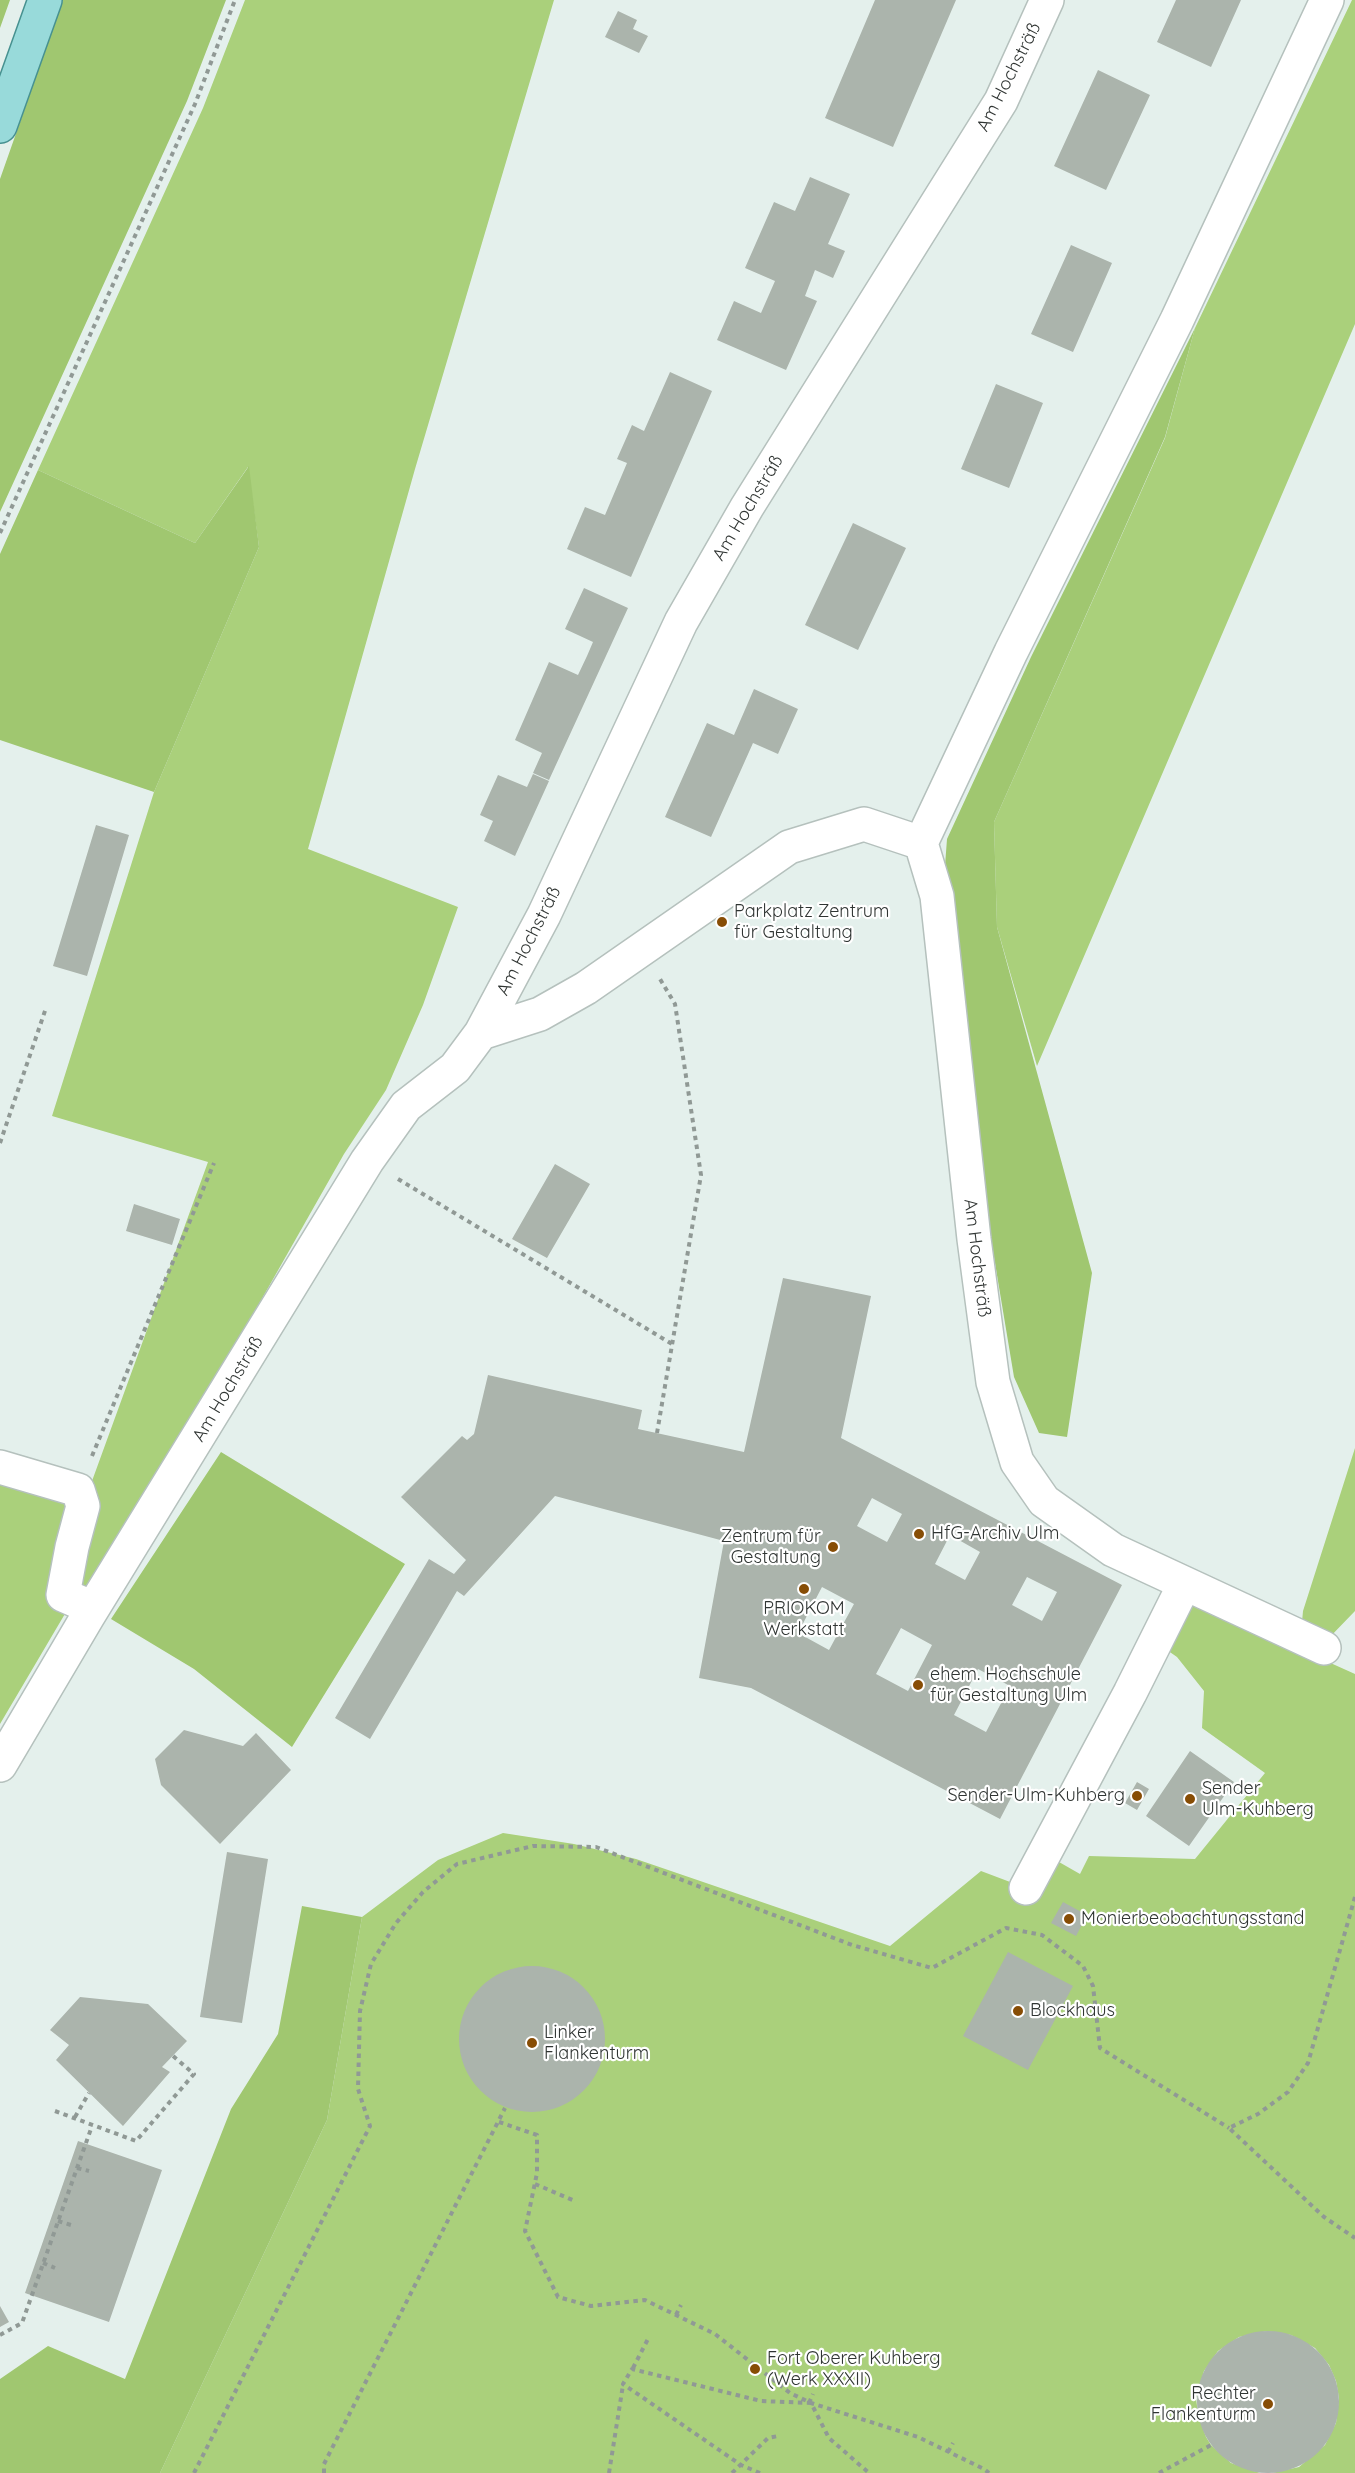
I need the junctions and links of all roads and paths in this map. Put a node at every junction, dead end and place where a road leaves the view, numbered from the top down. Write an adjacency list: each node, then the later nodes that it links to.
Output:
1 (45, 0): 5 (main road)
2 (235, 0): 6 (path)
3 (1047, 0): 10 (street, Am Hochsträß)
4 (1327, 0): 7 (street)
5 (0, 126)
6 (0, 533)
7 (921, 843): 8 (street, Am Hochsträß); 18 (street, Am Hochsträß)
8 (641, 948): 10 (street, Am Hochsträß); 14 (path)
9 (46, 1008): 11 (path)
10 (481, 1033): 12 (street, Am Hochsträß)
11 (0, 1143)
12 (368, 1161): 14 (path); 19 (street, Am Hochsträß)
13 (214, 1163): 17 (path)
14 (672, 1344): 15 (path)
15 (657, 1433)
16 (0, 1467): 17 (street)
17 (78, 1490): 19 (street)
18 (1184, 1585): 20 (street, Am Hochsträß); 22 (street)
19 (93, 1608): 21 (street, Am Hochsträß)
20 (1324, 1648)
21 (0, 1765)
22 (1026, 1888)
23 (1355, 1897): 31 (path)
24 (173, 2056): 30 (path)
25 (89, 2093): 28 (path)
26 (505, 2108): 29 (path)
27 (55, 2111): 28 (path)
28 (75, 2117): 30 (path)
29 (499, 2122): 34 (path); 55 (path)
30 (92, 2126): 32 (path)
31 (1228, 2128): 38 (path); 54 (path)
32 (77, 2168): 33 (path); 36 (path)
33 (89, 2171)
34 (535, 2184): 35 (path); 42 (path)
35 (576, 2201)
36 (58, 2221): 37 (path); 39 (path)
37 (71, 2225)
38 (1355, 2238)
39 (43, 2264): 40 (path); 43 (path)
40 (56, 2268)
41 (681, 2305): 42 (path)
42 (676, 2315): 48 (path)
43 (0, 2335)
44 (649, 2337): 45 (path)
45 (633, 2369): 46 (path); 48 (path)
46 (623, 2384): 53 (path); 56 (path)
47 (813, 2394): 48 (path)
48 (810, 2403): 52 (path); 59 (path)
49 (778, 2436): 53 (path)
50 (953, 2443): 52 (path)
51 (1211, 2445): 61 (path)
52 (948, 2452): 60 (path)
53 (741, 2465): 57 (path); 58 (path)
54 (194, 2473)
55 (324, 2473)
56 (609, 2473)
57 (732, 2473)
58 (760, 2473)
59 (869, 2473)
60 (988, 2473)
61 (1160, 2473)

